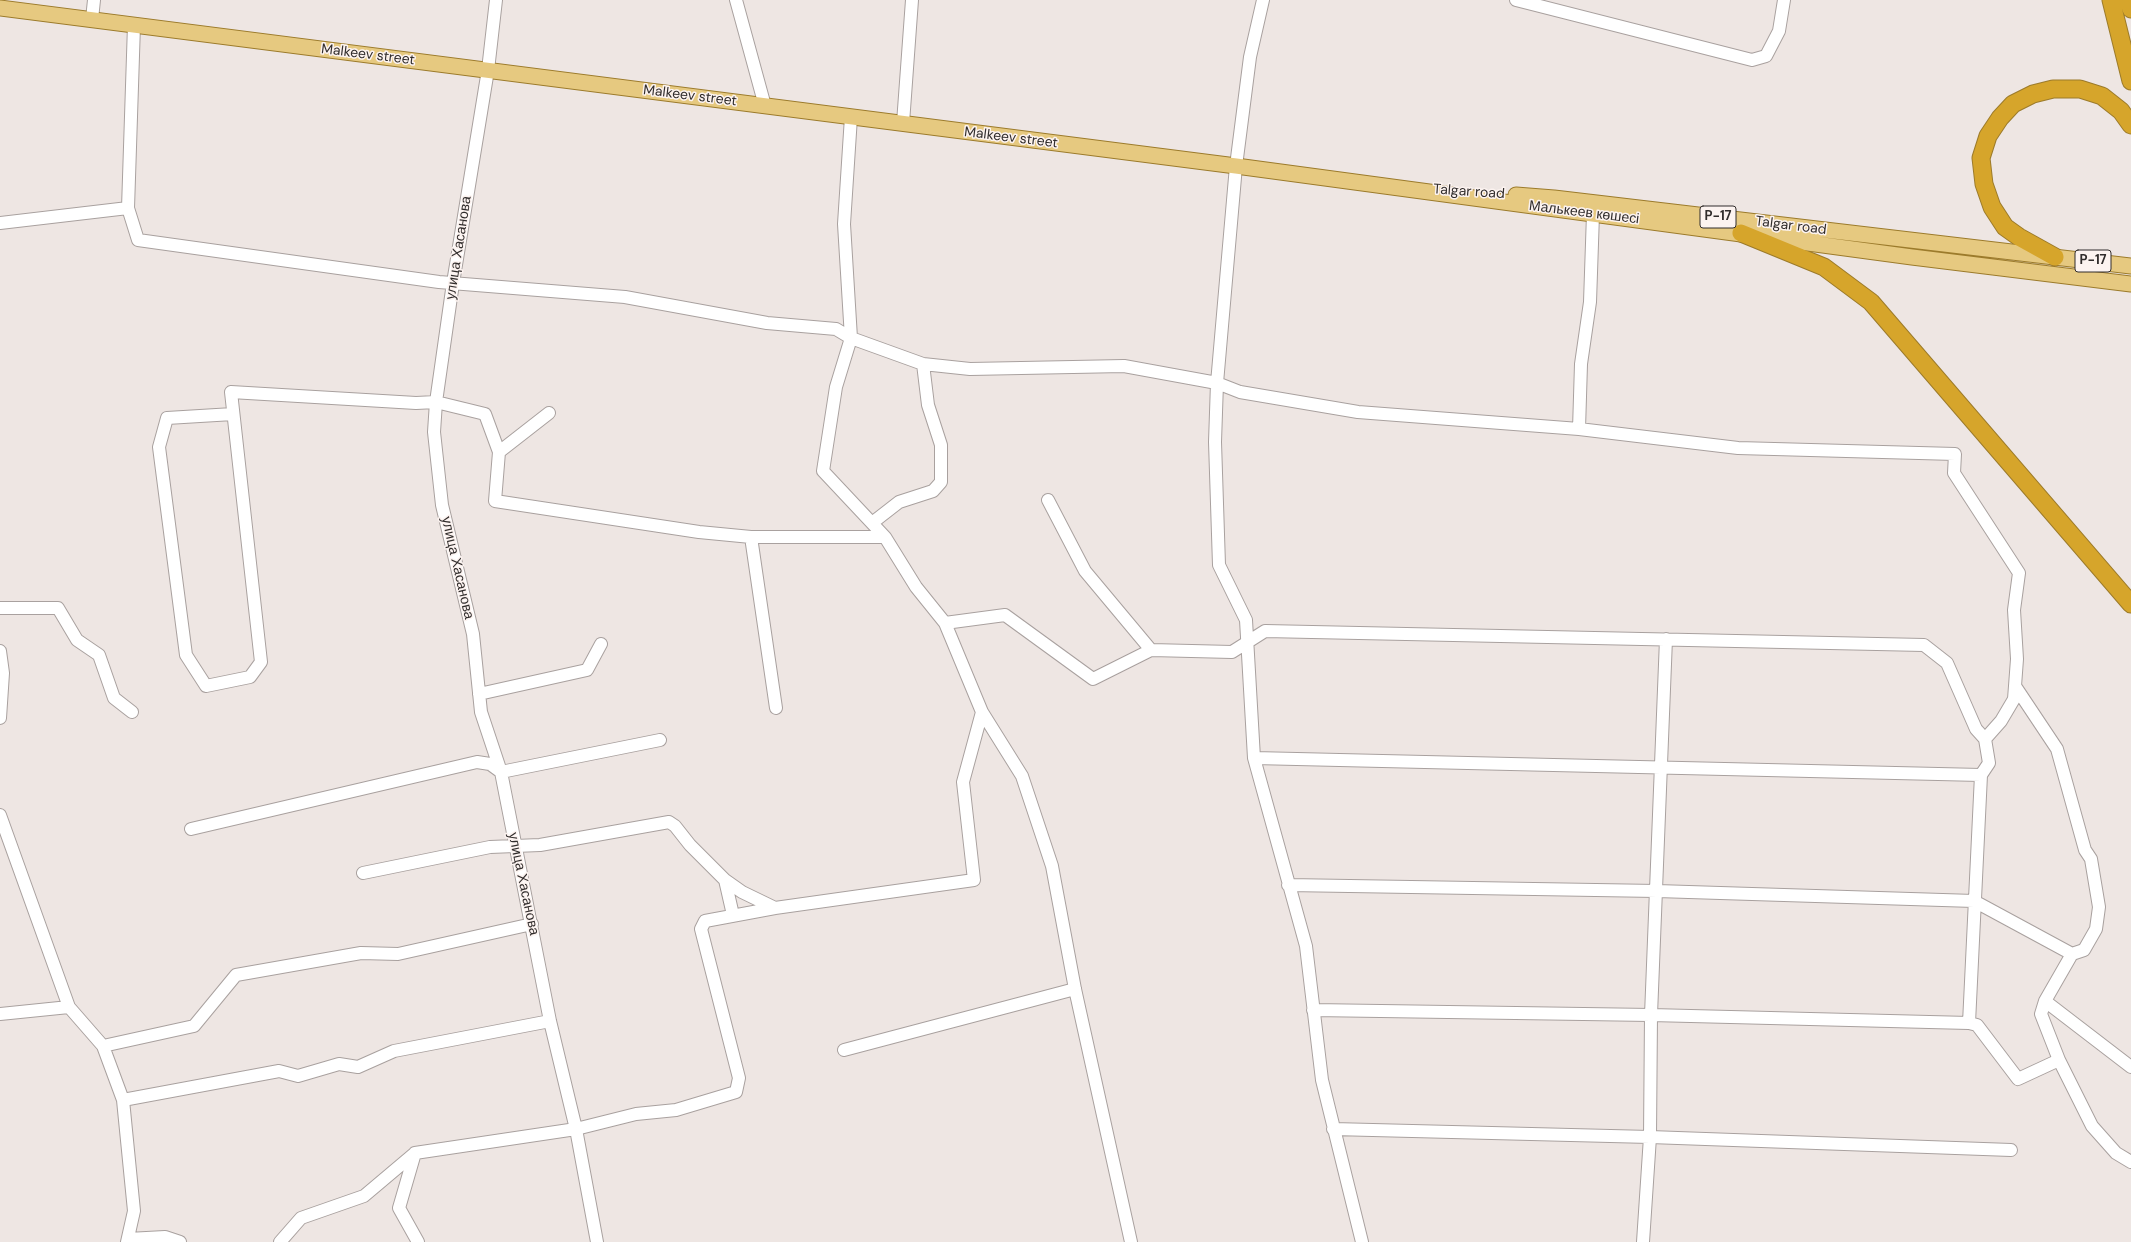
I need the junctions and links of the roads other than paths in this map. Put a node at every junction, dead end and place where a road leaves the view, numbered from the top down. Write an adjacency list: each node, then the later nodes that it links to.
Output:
1 (94, 0): 12 (street)
2 (496, 0): 14 (street, улица Хасанова)
3 (736, 0): 16 (street)
4 (912, 0): 18 (street)
5 (1263, 0): 20 (street)
6 (1516, 0): 7 (street)
7 (1784, 0)
8 (2110, 0): 15 (highway)
9 (2128, 0): 11 (highway)
10 (0, 8): 12 (main road, Malkeev street)
11 (2131, 9)
12 (92, 19): 13 (main road, Malkeev street)
13 (134, 25): 14 (main road, Malkeev street); 22 (street)
14 (488, 70): 16 (main road, Malkeev street); 28 (street, улица Хасанова)
15 (2131, 81)
16 (765, 106): 17 (main road, Malkeev street)
17 (851, 117): 18 (main road, Malkeev street); 30 (street)
18 (903, 123): 20 (main road, Malkeev street)
19 (2131, 125): 26 (highway)
20 (1236, 166): 21 (main road, Malkeev street); 32 (street)
21 (1380, 186): 23 (main road, Малькеев көшесі); 26 (main road, Talgar road / P-17)
22 (128, 208): 24 (street); 28 (street)
23 (1593, 214): 25 (main road, Малькеев көшесі); 36 (street)
24 (0, 223)
25 (1741, 233): 29 (main road, Talgar road / P-17); 42 (highway)
26 (2055, 257): 27 (main road, Talgar road / P-17)
27 (2131, 266)
28 (453, 283): 30 (street); 33 (street, улица Хасанова)
29 (2131, 284)
30 (851, 338): 31 (street); 39 (street)
31 (923, 364): 32 (street); 39 (street)
32 (1217, 383): 36 (street); 44 (street)
33 (436, 402): 35 (street); 37 (street); 55 (street, улица Хасанова)
34 (549, 413): 37 (street)
35 (233, 414): 35 (street)
36 (1579, 429): 54 (street)
37 (499, 452): 40 (street)
38 (1048, 500): 50 (street)
39 (872, 522): 41 (street)
40 (751, 537): 41 (street); 56 (street)
41 (885, 537): 45 (street)
42 (2131, 604)
43 (0, 608): 57 (street)
44 (1246, 620): 46 (street); 48 (street)
45 (945, 624): 50 (street); 58 (street)
46 (1265, 631): 47 (street); 48 (street)
47 (1666, 639): 60 (street); 63 (street)
48 (1249, 642): 52 (street); 53 (street)
49 (601, 644): 55 (street)
50 (1151, 650): 52 (street)
51 (0, 651): 59 (street)
52 (1232, 652): 53 (street)
53 (1250, 667): 62 (street)
54 (2015, 686): 60 (street); 77 (street)
55 (479, 694): 64 (street, улица Хасанова)
56 (776, 708)
57 (132, 712)
58 (982, 712): 74 (street); 78 (street)
59 (0, 718)
60 (1985, 739): 65 (street)
61 (660, 740): 64 (street)
62 (1254, 758): 63 (street); 71 (street)
63 (1660, 768): 65 (street); 72 (street)
64 (501, 772): 67 (street); 68 (street, улица Хасанова)
65 (1982, 775): 73 (street)
66 (0, 815): 80 (street)
67 (191, 829)
68 (515, 846): 69 (street); 70 (street); 76 (street, улица Хасанова)
69 (363, 873)
70 (725, 880): 74 (street); 75 (street)
71 (1288, 885): 72 (street); 81 (street)
72 (1657, 891): 73 (street); 83 (street)
73 (1974, 901): 77 (street); 85 (street)
74 (775, 908): 75 (street)
75 (733, 915): 91 (street)
76 (532, 924): 84 (street, улица Хасанова); 86 (street)
77 (2072, 954): 79 (street)
78 (1075, 989): 87 (street); 102 (street)
79 (2045, 1001): 88 (street); 89 (street)
80 (69, 1007): 82 (street); 86 (street)
81 (1313, 1010): 83 (street); 92 (street)
82 (0, 1014)
83 (1651, 1015): 85 (street); 93 (street)
84 (550, 1021): 90 (street); 91 (street, улица Хасанова)
85 (1969, 1023): 88 (street)
86 (103, 1046): 90 (street)
87 (844, 1050)
88 (2059, 1060): 96 (street)
89 (2131, 1067)
90 (123, 1100): 97 (street)
91 (576, 1129): 95 (street); 101 (street, улица Хасанова)
92 (1333, 1130): 93 (street); 103 (street)
93 (1650, 1137): 94 (street); 104 (street)
94 (2011, 1150)
95 (415, 1153): 99 (street); 100 (street)
96 (2131, 1162)
97 (127, 1241): 98 (street)
98 (180, 1242)
99 (280, 1242)
100 (418, 1242)
101 (597, 1242)
102 (1131, 1242)
103 (1362, 1242)
104 (1643, 1242)

